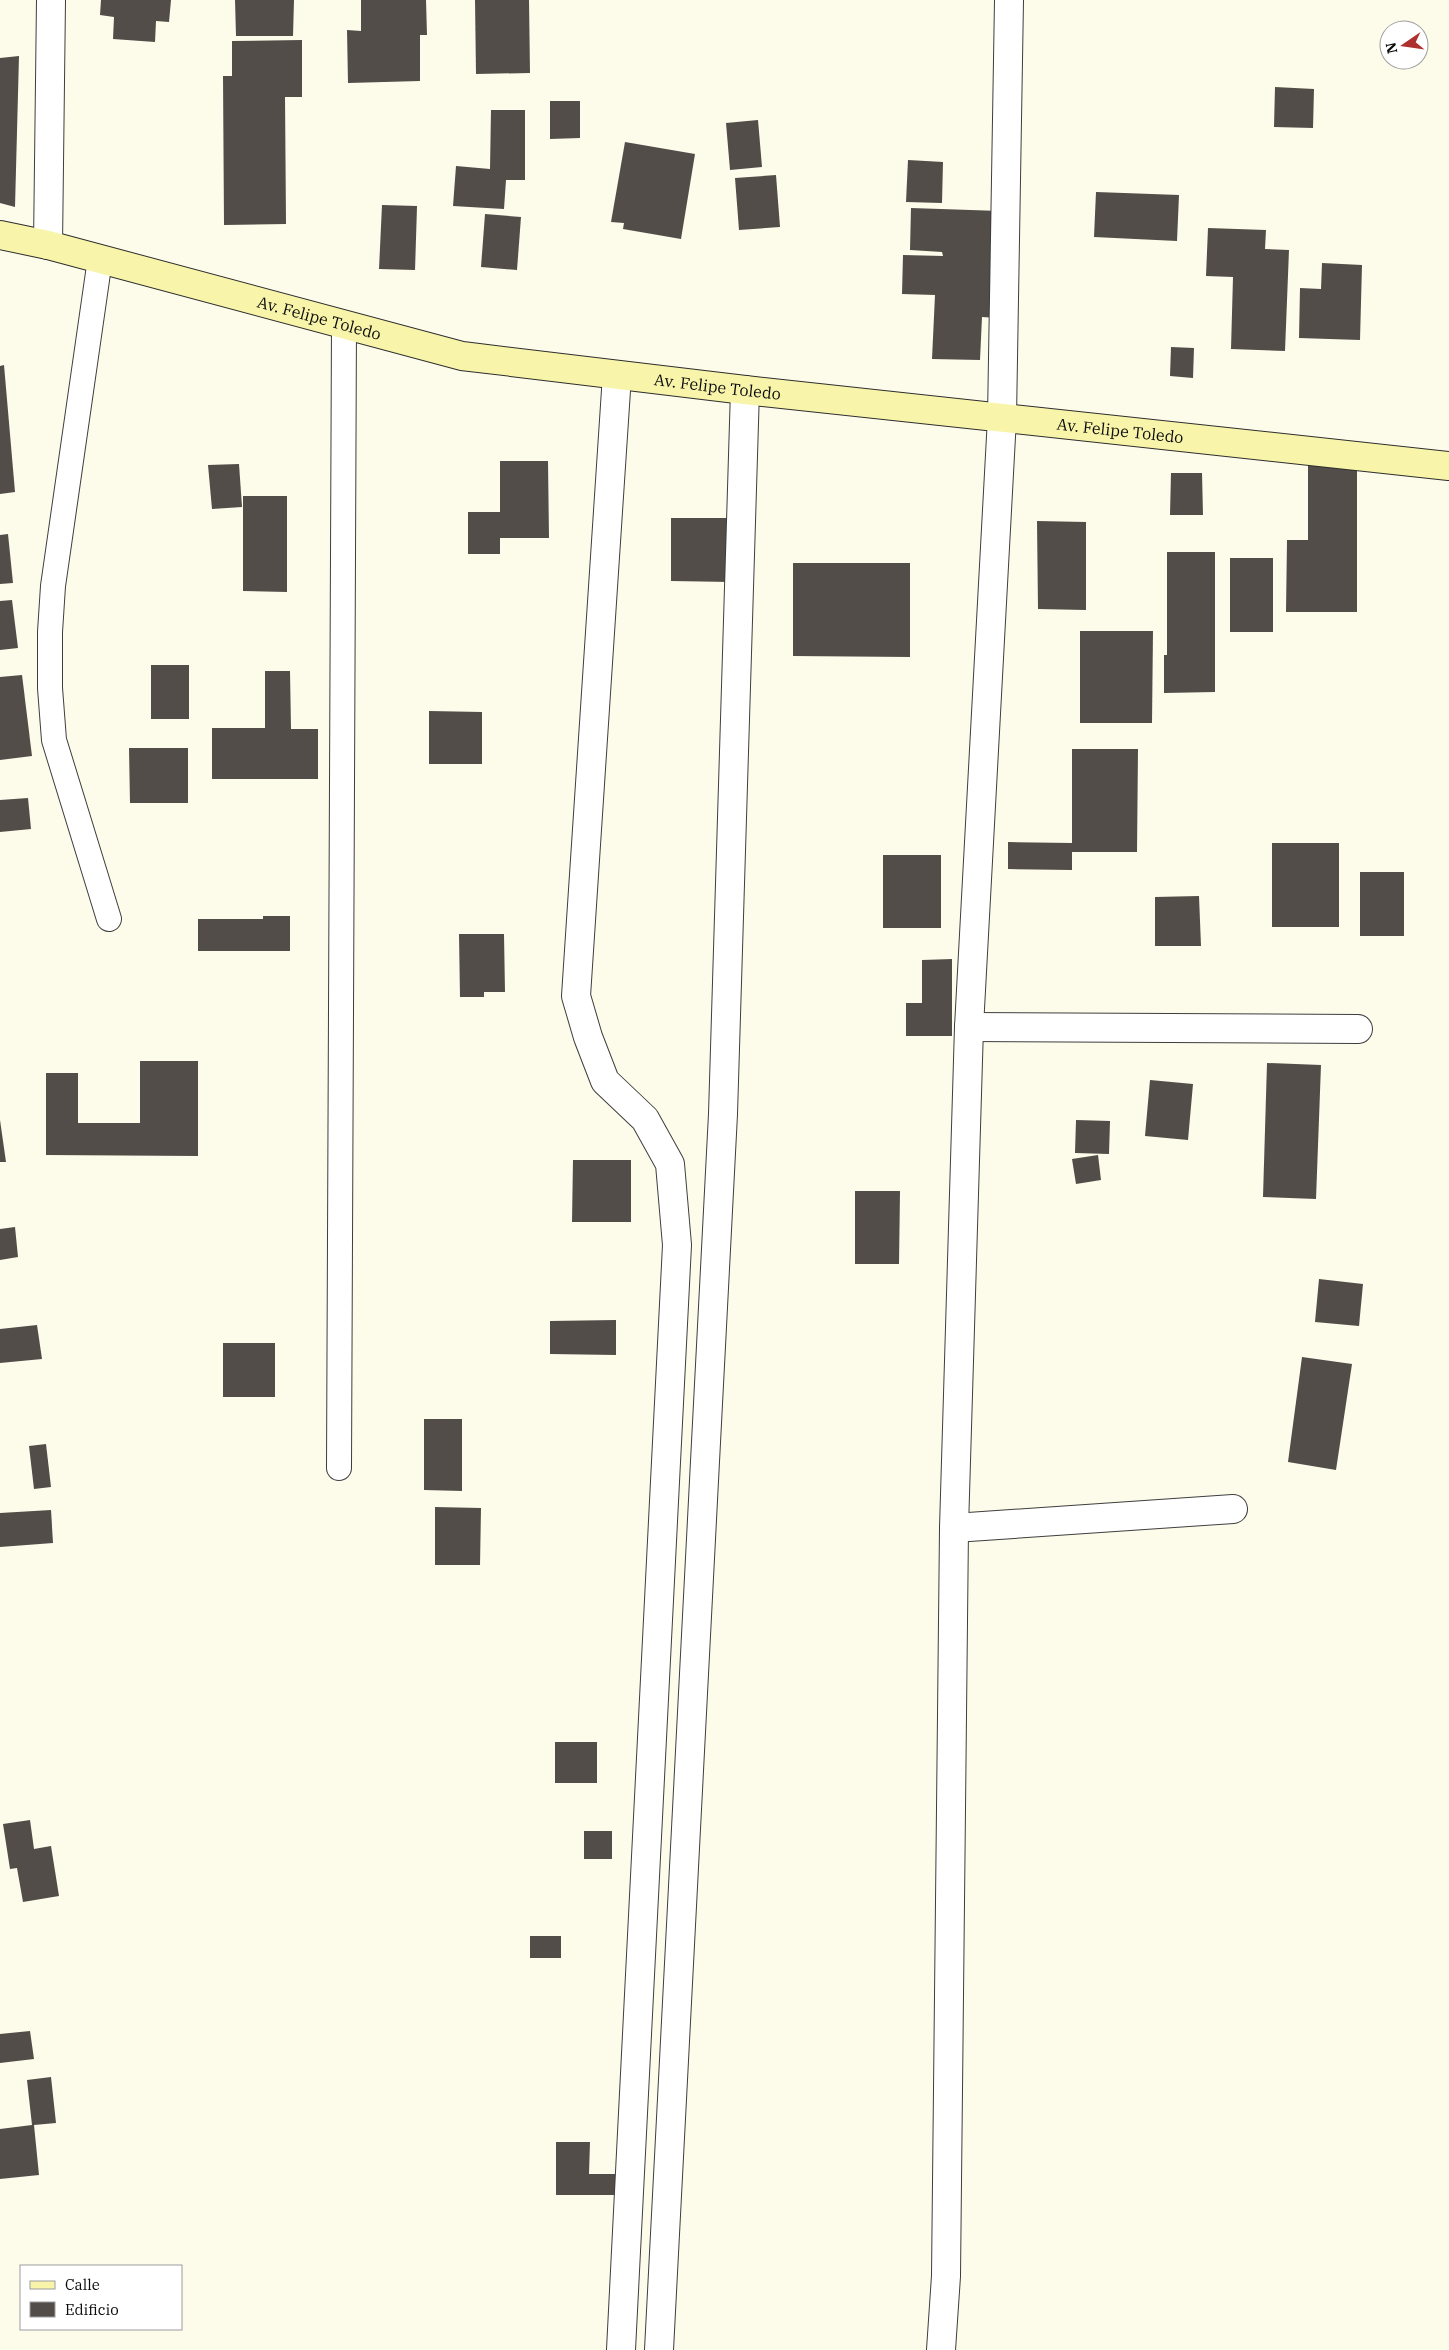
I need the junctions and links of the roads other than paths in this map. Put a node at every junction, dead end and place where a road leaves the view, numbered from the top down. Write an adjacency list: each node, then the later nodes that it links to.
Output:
1 (51, 0): 4 (street)
2 (1009, 0): 9 (street)
3 (0, 234): 4 (main road, Av. Felipe Toledo)
4 (48, 245): 5 (main road, Av. Felipe Toledo)
5 (100, 259): 6 (main road, Av. Felipe Toledo); 11 (lane)
6 (344, 325): 7 (main road, Av. Felipe Toledo); 14 (lane)
7 (616, 375): 8 (main road, Av. Felipe Toledo); 17 (street)
8 (745, 390): 9 (main road, Av. Felipe Toledo); 18 (street)
9 (1002, 418): 10 (main road, Av. Felipe Toledo); 12 (street)
10 (1449, 466)
11 (109, 919)
12 (969, 1027): 13 (street); 16 (street)
13 (1358, 1029)
14 (339, 1468)
15 (1233, 1509): 16 (street)
16 (954, 1528): 19 (street)
17 (621, 2350)
18 (660, 2350)
19 (941, 2350)

